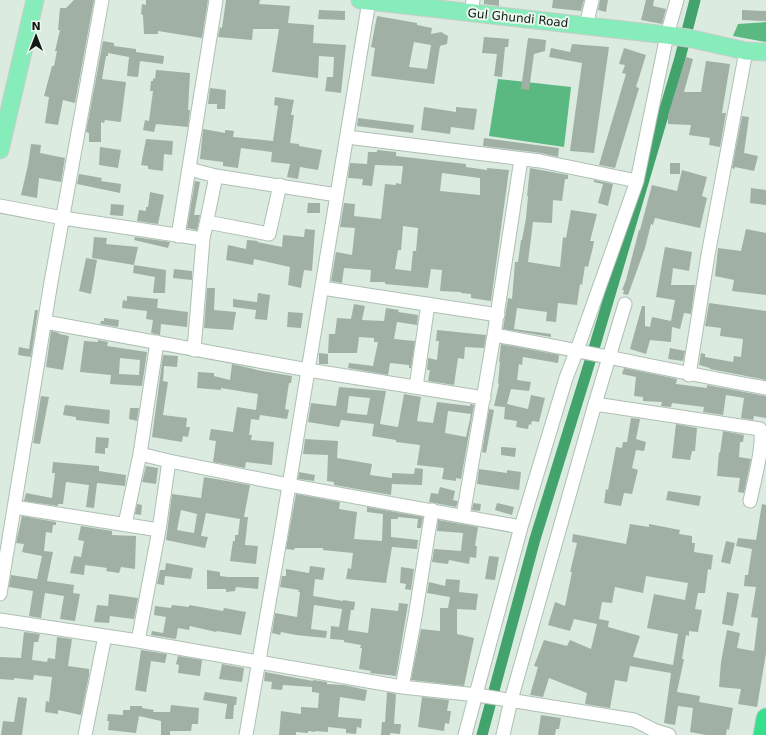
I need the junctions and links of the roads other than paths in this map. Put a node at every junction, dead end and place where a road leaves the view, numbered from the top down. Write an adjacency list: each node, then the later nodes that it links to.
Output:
1 (35, 0): 13 (main road)
2 (102, 0): 21 (street)
3 (216, 0): 15 (street)
4 (592, 0): 8 (street)
5 (677, 0): 9 (street)
6 (364, 1): 7 (main road, Gul Ghundi Road); 12 (street)
7 (472, 6): 8 (main road, Gul Ghundi Road)
8 (586, 26): 9 (main road, Gul Ghundi Road)
9 (677, 37): 10 (main road, Gul Ghundi Road); 17 (street)
10 (746, 51): 11 (main road, Gul Ghundi Road); 35 (street)
11 (766, 52)
12 (347, 137): 14 (street); 19 (street)
13 (0, 150)
14 (521, 159): 17 (street); 28 (street)
15 (189, 169): 16 (street); 23 (street)
16 (216, 176): 18 (street); 22 (street)
17 (637, 181): 33 (street)
18 (280, 185): 19 (street); 22 (street)
19 (337, 195): 25 (street)
20 (0, 206): 21 (street)
21 (63, 218): 23 (street); 29 (street)
22 (207, 222): 24 (street)
23 (178, 236): 24 (street)
24 (203, 239): 32 (street)
25 (322, 288): 26 (street); 34 (street)
26 (428, 304): 28 (street); 36 (street)
27 (625, 304): 33 (street)
28 (498, 315): 30 (street)
29 (45, 322): 31 (street); 45 (street)
30 (494, 335): 33 (street); 38 (street)
31 (157, 342): 32 (street); 41 (street)
32 (194, 350): 34 (street)
33 (593, 354): 35 (street); 39 (street); 49 (street)
34 (308, 370): 36 (street); 43 (street)
35 (689, 374): 37 (street)
36 (416, 387): 38 (street)
37 (766, 388)
38 (484, 398): 47 (street)
39 (595, 404): 40 (street); 58 (street)
40 (763, 446): 44 (street)
41 (140, 454): 42 (street); 48 (street)
42 (170, 461): 43 (street); 50 (street)
43 (289, 485): 46 (street); 55 (street)
44 (750, 501)
45 (14, 507): 48 (street); 51 (street)
46 (432, 510): 47 (street); 56 (street)
47 (464, 516): 49 (street)
48 (125, 524): 50 (street)
49 (521, 527): 57 (street)
50 (159, 530): 54 (street)
51 (0, 594)
52 (0, 620): 53 (street)
53 (105, 636): 54 (street); 60 (street)
54 (138, 641): 55 (street)
55 (258, 663): 56 (street); 61 (street)
56 (402, 688): 57 (street)
57 (482, 696): 58 (street); 62 (street)
58 (506, 699): 59 (street); 63 (street)
59 (655, 733): 64 (street)
60 (85, 735)
61 (246, 735)
62 (465, 735)
63 (503, 735)
64 (669, 735)

